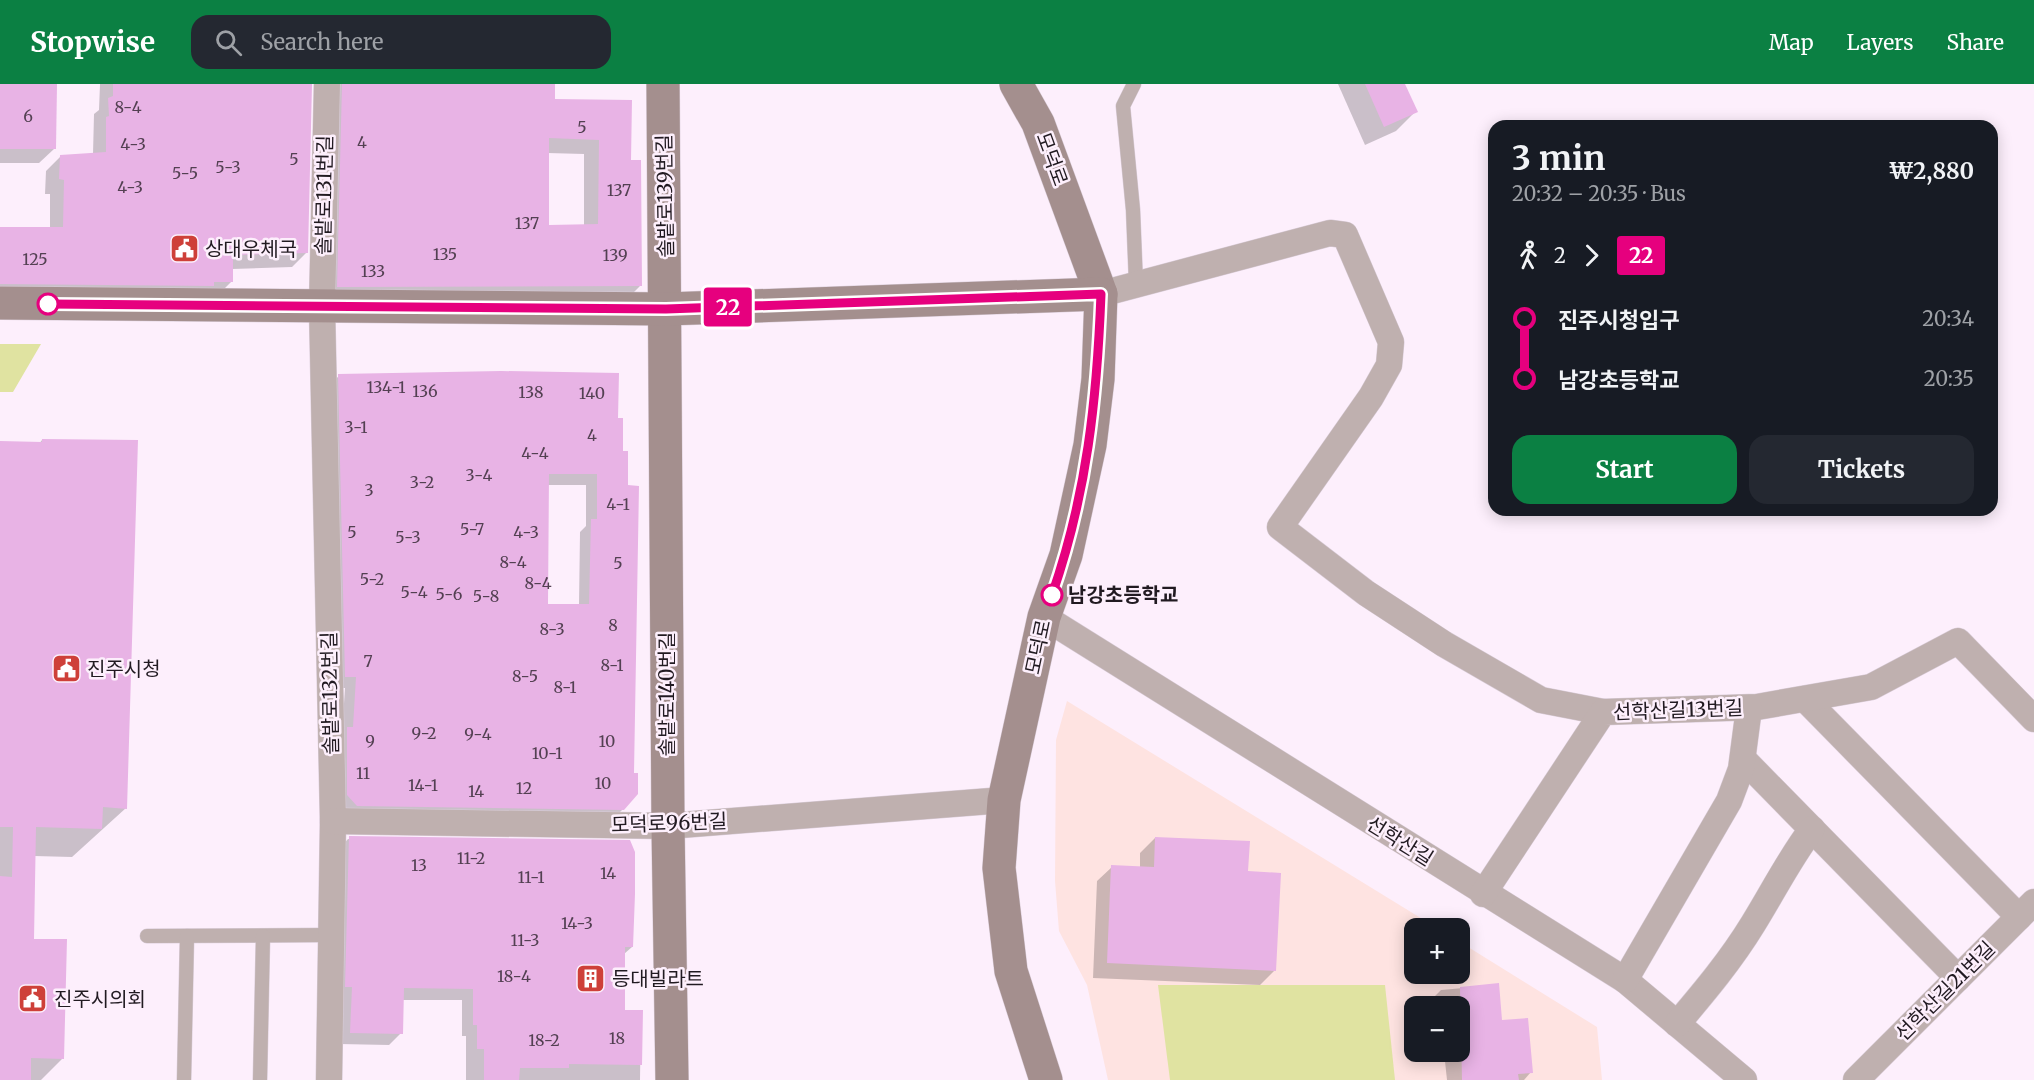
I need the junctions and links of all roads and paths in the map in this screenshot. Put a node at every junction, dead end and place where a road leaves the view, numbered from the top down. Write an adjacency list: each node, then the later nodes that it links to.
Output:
1 (327, 84): 8 (street, 솔밭로131번길)
2 (663, 84): 9 (street, 솔밭로139번길)
3 (1016, 84): 6 (street, 모덕로)
4 (1134, 84): 5 (lane)
5 (1136, 284): 6 (street); 13 (street)
6 (1101, 294): 9 (street); 10 (street, 모덕로)
7 (0, 303): 8 (street)
8 (322, 307): 9 (street); 17 (street, 솔밭로132번길)
9 (666, 309): 18 (street, 솔밭로140번길)
10 (1044, 617): 16 (street, 모덕로); 20 (street, 선학산길)
11 (1805, 699): 12 (street, 선학산길13번길); 14 (street, 선학산길13번길); 21 (street)
12 (1749, 708): 13 (street, 선학산길13번길); 15 (street)
13 (1604, 712): 20 (street, 선학산길13번길)
14 (2034, 719)
15 (1743, 759): 19 (street); 27 (street)
16 (1004, 800): 18 (street, 모덕로96번길); 33 (street, 모덕로)
17 (333, 821): 18 (street, 모덕로96번길); 22 (street, 솔밭로132번길)
18 (668, 826): 32 (street, 솔밭로140번길)
19 (1812, 829): 26 (street); 28 (street)
20 (1483, 894): 27 (street, 선학산길)
21 (2026, 909): 26 (street, 선학산길21번길)
22 (332, 935): 25 (lane); 31 (street, 솔밭로132번길)
23 (147, 936): 24 (lane)
24 (187, 936): 25 (lane); 29 (lane)
25 (263, 936): 30 (lane)
26 (1958, 978): 35 (street, 선학산길21번길)
27 (1625, 980): 28 (street, 선학산길)
28 (1677, 1023): 34 (street, 선학산길)
29 (184, 1080)
30 (260, 1080)
31 (329, 1080)
32 (672, 1080)
33 (1046, 1080)
34 (1744, 1080)
35 (1856, 1080)

